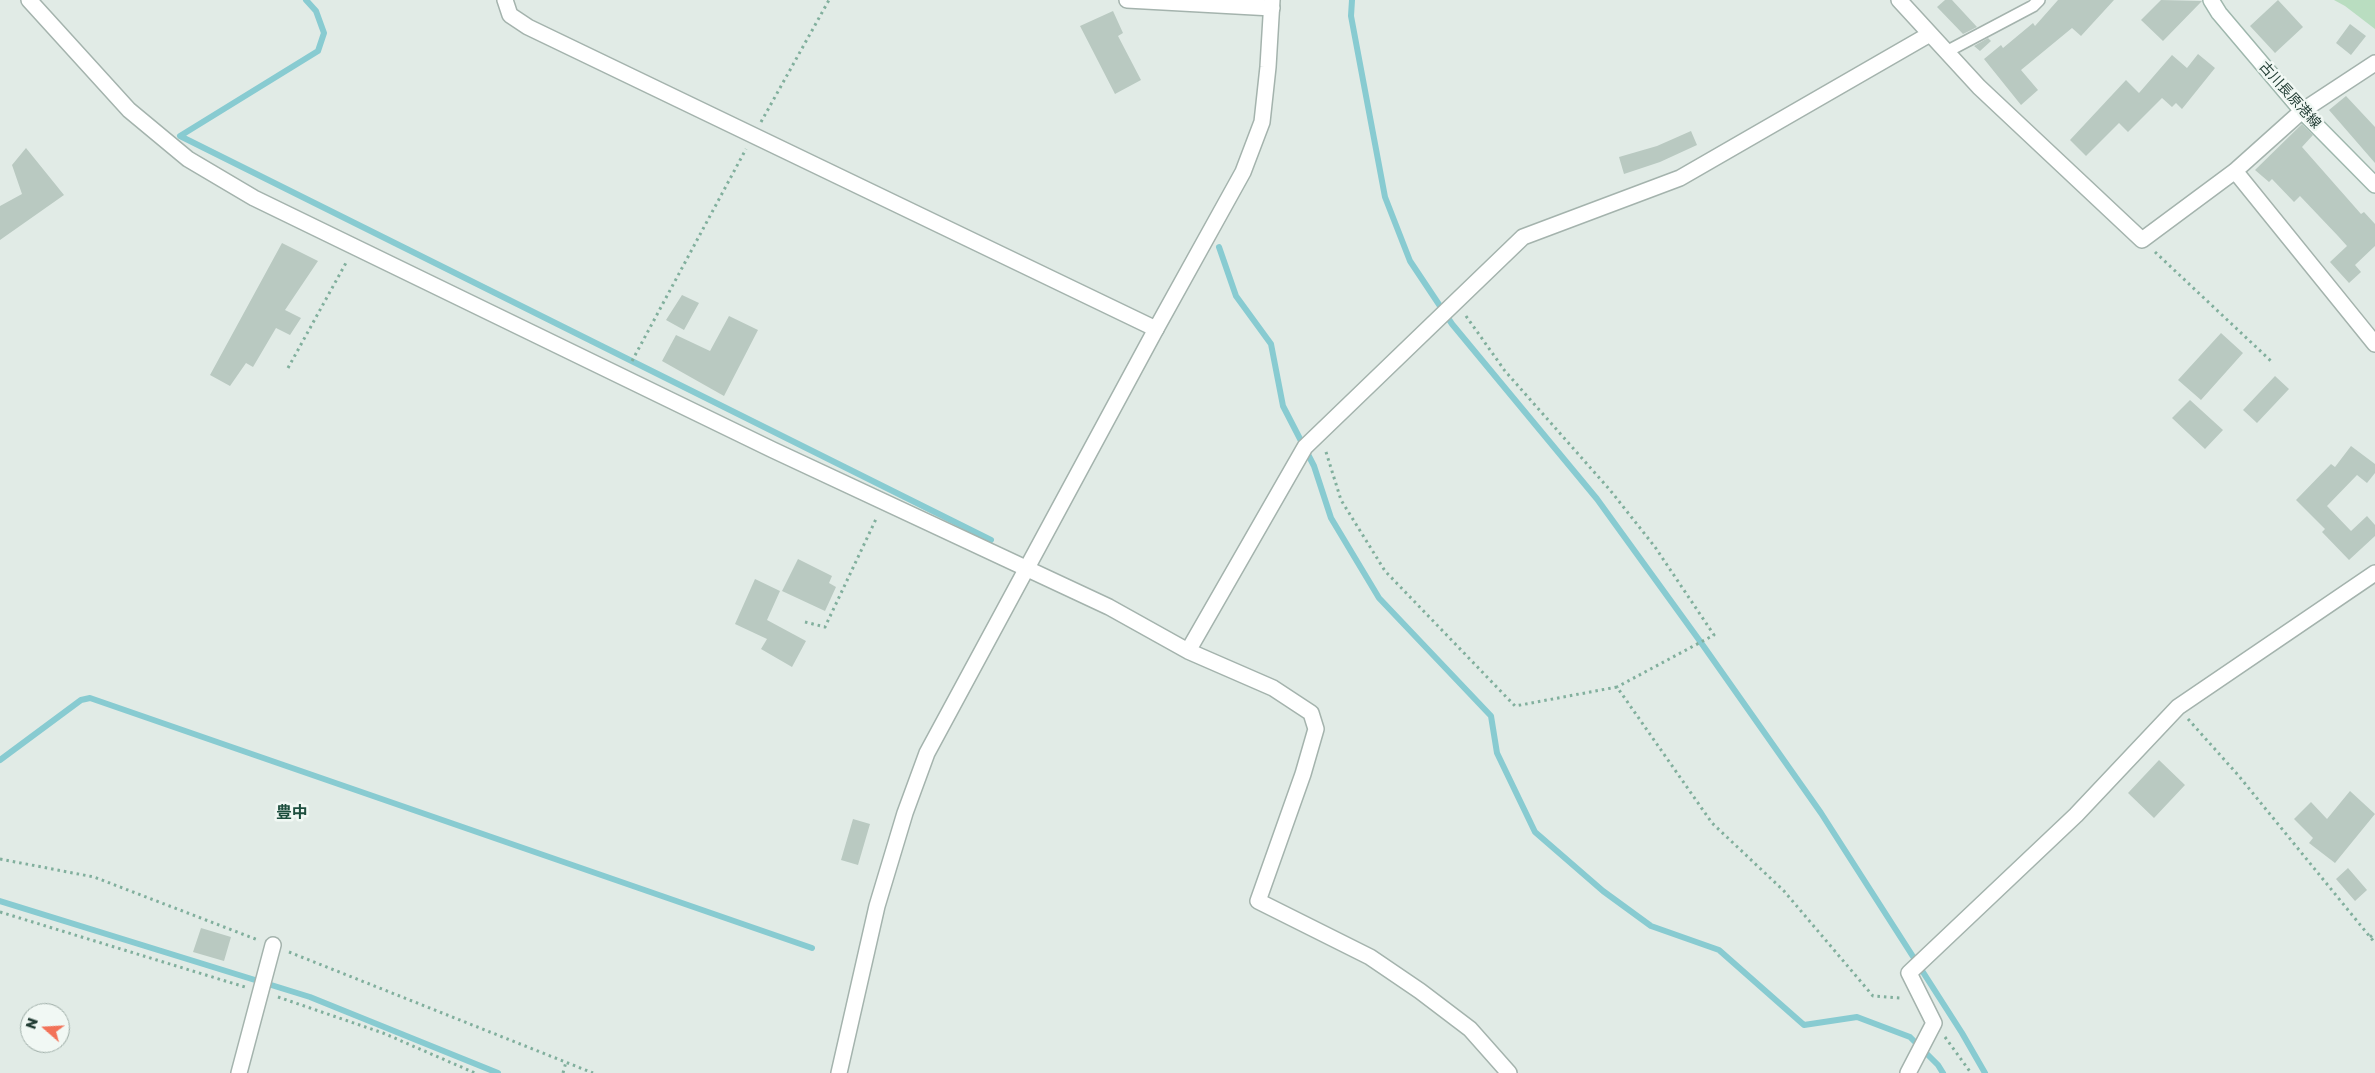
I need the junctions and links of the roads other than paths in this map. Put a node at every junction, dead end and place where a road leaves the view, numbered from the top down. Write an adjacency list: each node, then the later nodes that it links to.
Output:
1 (29, 0): 16 (street)
2 (505, 0): 14 (street)
3 (1127, 0): 7 (street)
4 (1899, 0): 8 (street)
5 (2038, 0): 9 (lane)
6 (2211, 0): 11 (street, 古川長原港線)
7 (1272, 4): 14 (street)
8 (1930, 34): 9 (street); 18 (street)
9 (1946, 52): 12 (street)
10 (2375, 63): 11 (street)
11 (2302, 111): 12 (street); 13 (street, 古川長原港線)
12 (2235, 172): 15 (street)
13 (2375, 185)
14 (1156, 329): 16 (street)
15 (2375, 344)
16 (1027, 570): 18 (street); 21 (street)
17 (2375, 574): 23 (street)
18 (1188, 651): 22 (street)
19 (273, 946): 20 (street)
20 (239, 1073)
21 (840, 1073)
22 (1509, 1073)
23 (1908, 1073)

